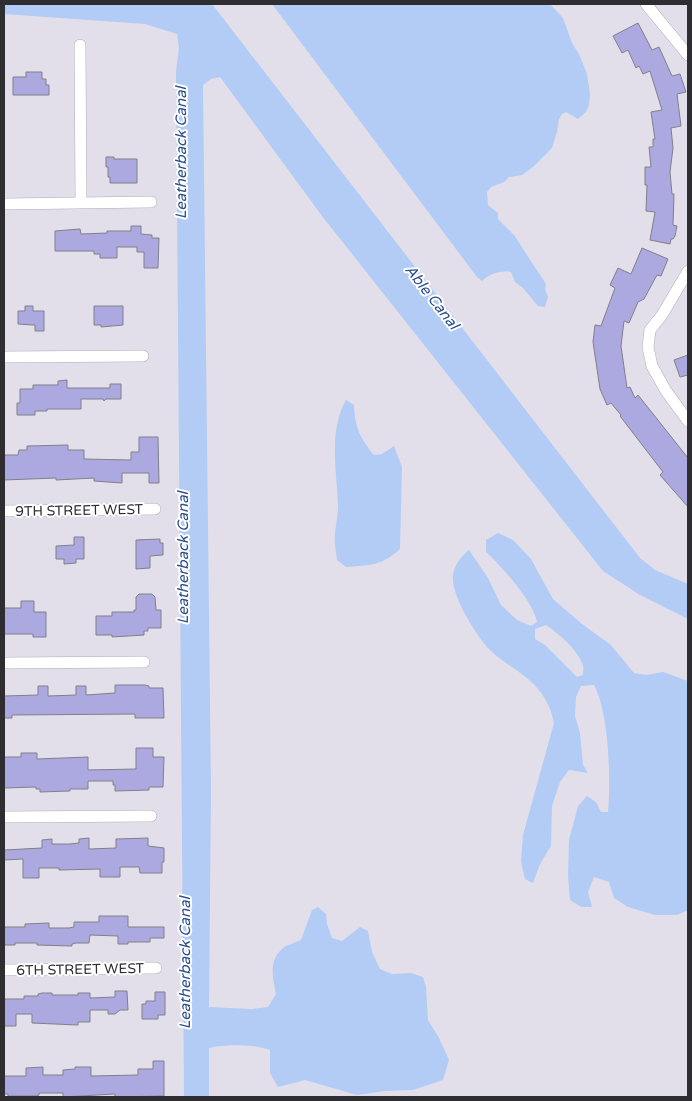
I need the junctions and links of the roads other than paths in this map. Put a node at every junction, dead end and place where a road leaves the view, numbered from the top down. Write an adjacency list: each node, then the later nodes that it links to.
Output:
1 (646, 4): 3 (street)
2 (80, 45): 4 (street)
3 (688, 55)
4 (81, 202): 5 (street); 6 (street)
5 (152, 202)
6 (4, 204)
7 (688, 271): 10 (street)
8 (143, 356): 9 (street)
9 (4, 357)
10 (688, 421)
11 (155, 509): 12 (street, 9TH STREET WEST)
12 (4, 510)
13 (144, 662): 14 (street)
14 (4, 663)
15 (151, 816): 16 (street)
16 (4, 817)
17 (156, 968): 18 (street, 6TH STREET WEST)
18 (4, 970)

